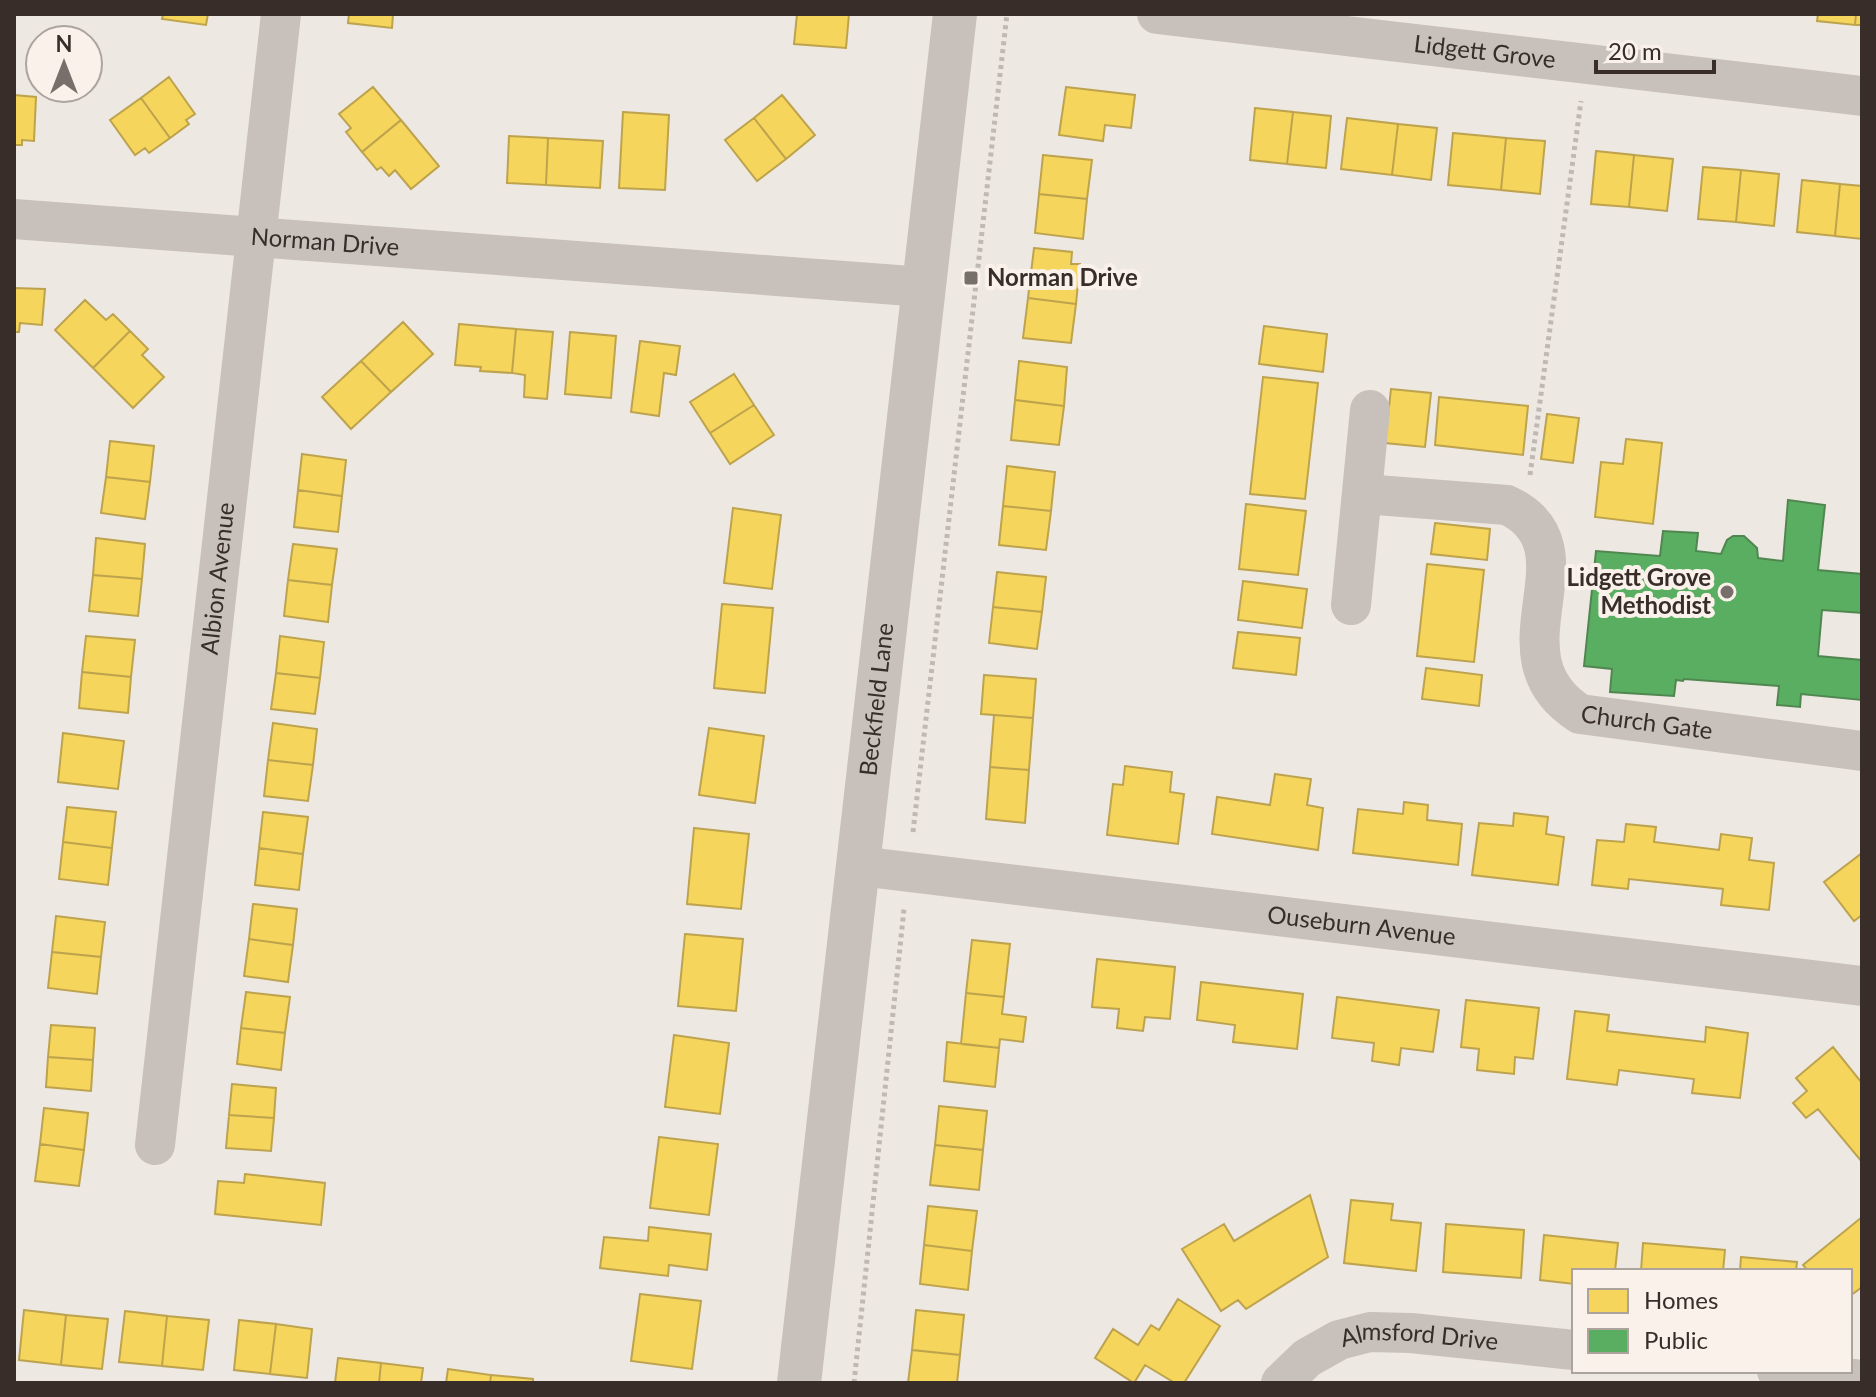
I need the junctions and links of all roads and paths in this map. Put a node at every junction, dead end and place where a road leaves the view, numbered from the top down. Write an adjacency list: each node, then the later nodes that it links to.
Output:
1 (281, 14): 8 (street, Albion Avenue)
2 (955, 14): 9 (street, Beckfield Lane)
3 (1007, 14): 16 (path)
4 (1157, 14): 5 (street, Lidgett Grove)
5 (1586, 64): 6 (street, Lidgett Grove); 12 (path)
6 (1862, 96)
7 (14, 219): 8 (street, Norman Drive)
8 (256, 237): 9 (street, Norman Drive); 18 (street, Albion Avenue)
9 (924, 287): 15 (street, Beckfield Lane)
10 (1370, 410): 11 (street)
11 (1363, 494): 12 (street); 13 (street)
12 (1525, 513): 14 (street, Church Gate)
13 (1351, 605)
14 (1862, 751)
15 (859, 866): 16 (street, Ouseburn Avenue); 22 (street, Beckfield Lane)
16 (908, 871): 17 (street, Ouseburn Avenue); 23 (path)
17 (1862, 986)
18 (155, 1145)
19 (1572, 1350): 24 (street, Almsford Drive)
20 (1796, 1373): 21 (street)
21 (1862, 1380)
22 (799, 1383)
23 (854, 1383)
24 (1281, 1383)

